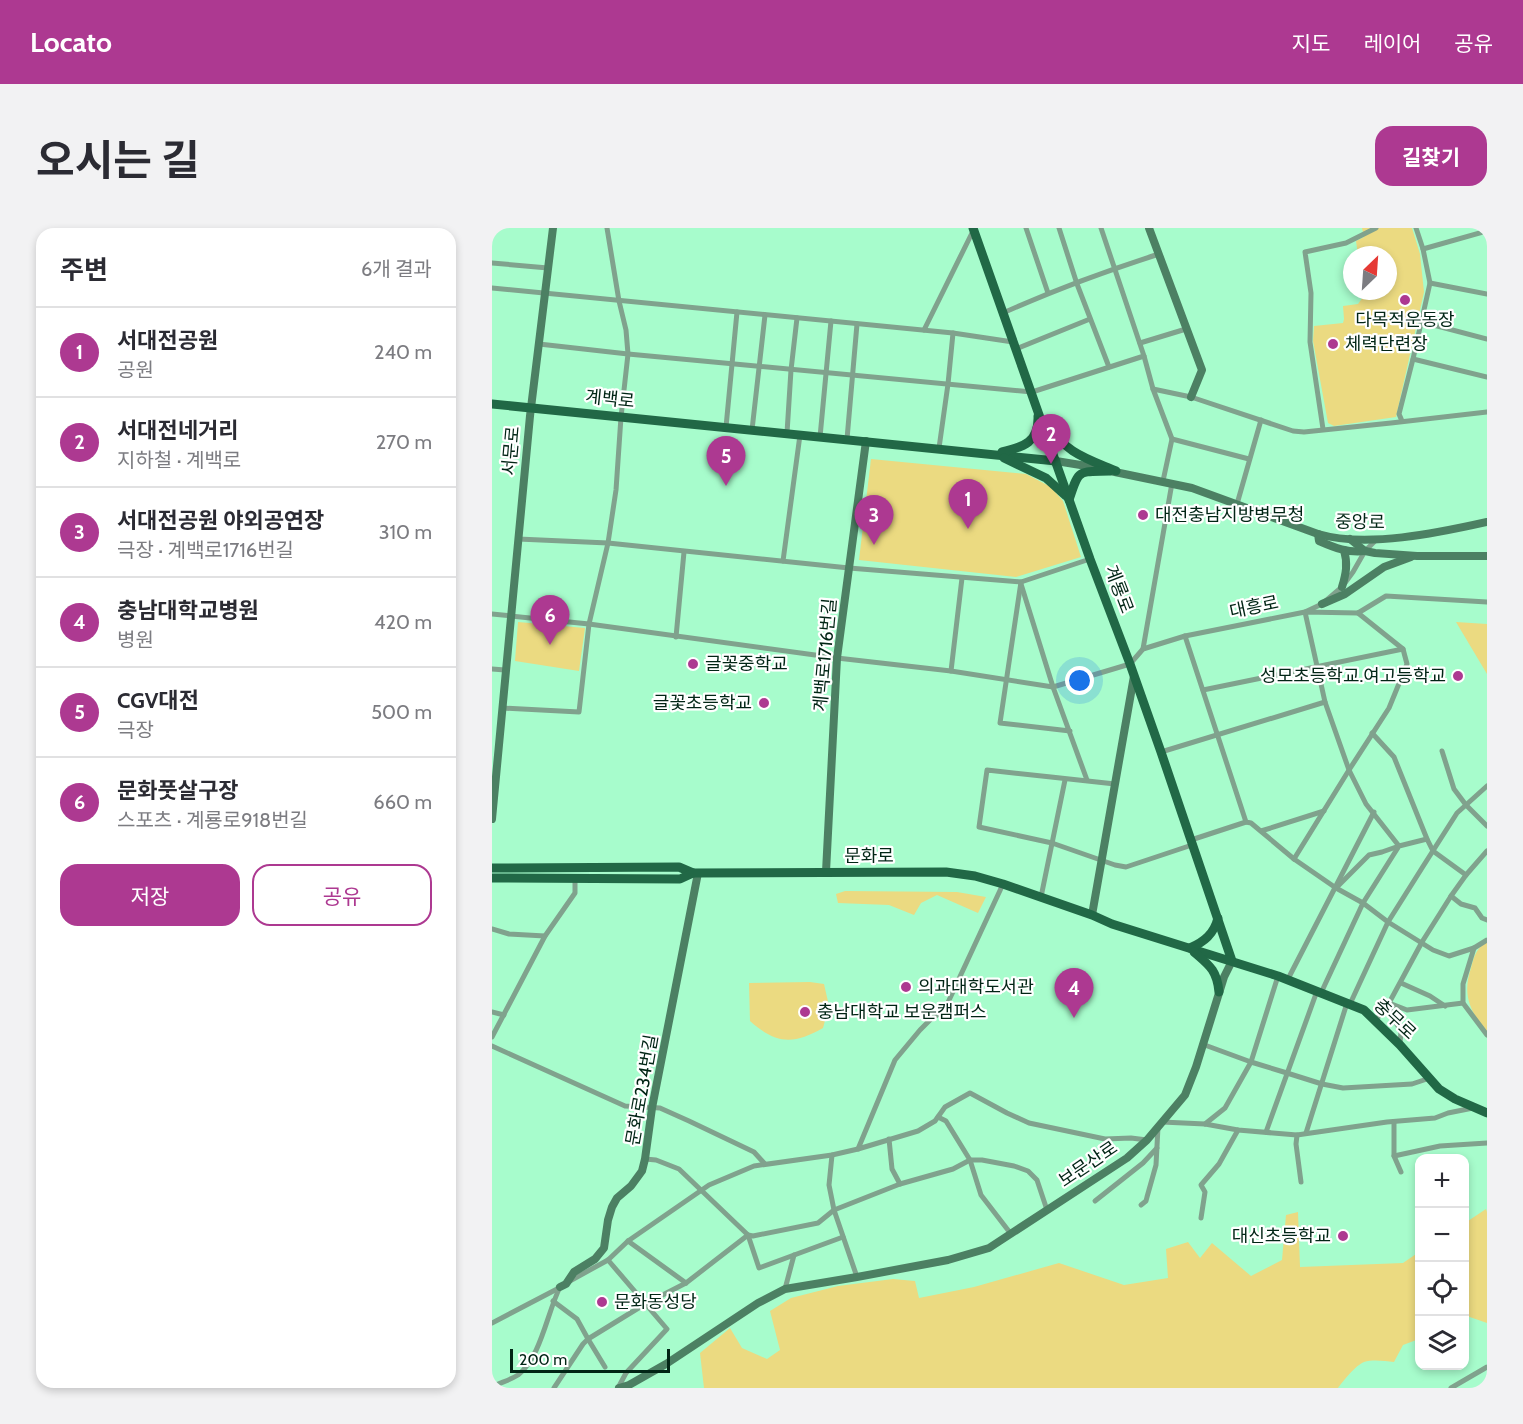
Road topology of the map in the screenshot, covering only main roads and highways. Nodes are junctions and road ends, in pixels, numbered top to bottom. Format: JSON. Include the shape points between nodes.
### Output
{"nodes":[{"id":1,"x":553,"y":228,"type":"edge"},
{"id":2,"x":975,"y":228,"type":"edge"},
{"id":3,"x":1149,"y":228,"type":"edge"},
{"id":4,"x":1189,"y":397,"type":"road end"},
{"id":5,"x":492,"y":404,"type":"edge"},
{"id":6,"x":531,"y":408,"type":"junction"},
{"id":7,"x":1037,"y":408,"type":"junction"},
{"id":8,"x":866,"y":441,"type":"junction"},
{"id":9,"x":994,"y":454,"type":"junction"},
{"id":10,"x":1056,"y":461,"type":"junction"},
{"id":11,"x":1116,"y":471,"type":"junction"},
{"id":12,"x":1069,"y":500,"type":"junction"},
{"id":13,"x":1487,"y":522,"type":"edge"},
{"id":14,"x":1318,"y":534,"type":"junction"},
{"id":15,"x":1350,"y":539,"type":"junction"},
{"id":16,"x":1344,"y":550,"type":"junction"},
{"id":17,"x":1365,"y":551,"type":"junction"},
{"id":18,"x":1417,"y":556,"type":"junction"},
{"id":19,"x":1487,"y":556,"type":"edge"},
{"id":20,"x":1342,"y":587,"type":"road end"},
{"id":21,"x":1322,"y":604,"type":"road end"},
{"id":22,"x":1134,"y":676,"type":"junction"},
{"id":23,"x":492,"y":819,"type":"edge"},
{"id":24,"x":492,"y":868,"type":"edge"},
{"id":25,"x":826,"y":872,"type":"junction"},
{"id":26,"x":696,"y":873,"type":"junction"},
{"id":27,"x":492,"y":878,"type":"edge"},
{"id":28,"x":1092,"y":915,"type":"junction"},
{"id":29,"x":1218,"y":918,"type":"junction"},
{"id":30,"x":1190,"y":948,"type":"junction"},
{"id":31,"x":1232,"y":961,"type":"junction"},
{"id":32,"x":1219,"y":992,"type":"junction"},
{"id":33,"x":1487,"y":1113,"type":"edge"},
{"id":34,"x":563,"y":1285,"type":"road end"},
{"id":35,"x":619,"y":1388,"type":"edge"}],
"edges":[{"from":1,"to":6,"type":"main road","name":"서문로"},
{"from":2,"to":7,"type":"main road","name":"계룡로"},
{"from":3,"to":4,"type":"main road","via":[[1202,370]]},
{"from":5,"to":6,"type":"main road","name":"계백로"},
{"from":6,"to":8,"type":"main road","name":"계백로"},
{"from":6,"to":23,"type":"main road","name":"서문로"},
{"from":7,"to":9,"type":"main road","via":[[1038,426],[1028,443]]},
{"from":7,"to":10,"type":"main road","name":"계룡로"},
{"from":7,"to":11,"type":"main road","via":[[1061,443]]},
{"from":8,"to":9,"type":"main road","name":"계백로"},
{"from":8,"to":25,"type":"main road","name":"계백로1716번길","via":[[837,658]]},
{"from":9,"to":10,"type":"main road","name":"계백로"},
{"from":9,"to":12,"type":"main road","via":[[1046,478]]},
{"from":10,"to":11,"type":"main road","name":"중앙로"},
{"from":10,"to":12,"type":"main road","name":"계룡로"},
{"from":11,"to":12,"type":"main road","via":[[1079,475]]},
{"from":11,"to":14,"type":"main road","name":"중앙로","via":[[1192,488]]},
{"from":12,"to":22,"type":"main road","name":"계룡로"},
{"from":13,"to":15,"type":"main road","name":"중앙로","via":[[1428,534]]},
{"from":14,"to":15,"type":"main road","name":"중앙로"},
{"from":14,"to":16,"type":"main road","via":[[1319,541]]},
{"from":15,"to":17,"type":"main road"},
{"from":16,"to":17,"type":"main road"},
{"from":16,"to":20,"type":"main road","via":[[1347,568]]},
{"from":17,"to":18,"type":"main road"},
{"from":18,"to":19,"type":"main road"},
{"from":18,"to":21,"type":"main road","via":[[1384,567],[1345,594]]},
{"from":22,"to":28,"type":"main road"},
{"from":22,"to":29,"type":"main road","name":"계룡로"},
{"from":24,"to":26,"type":"main road","name":"문화로","via":[[679,867]]},
{"from":25,"to":26,"type":"main road","name":"문화로"},
{"from":25,"to":28,"type":"main road","name":"문화로","via":[[946,872],[975,876]]},
{"from":26,"to":27,"type":"main road","name":"문화로","via":[[680,879]]},
{"from":26,"to":34,"type":"main road","name":"문화로234번길","via":[[642,1171],[612,1207],[604,1248]]},
{"from":28,"to":30,"type":"main road","name":"문화로"},
{"from":29,"to":30,"type":"main road","via":[[1212,932]]},
{"from":29,"to":31,"type":"main road","name":"계룡로"},
{"from":30,"to":31,"type":"main road","name":"문화로"},
{"from":30,"to":32,"type":"main road","via":[[1213,969]]},
{"from":31,"to":32,"type":"main road","name":"보문산로"},
{"from":31,"to":33,"type":"main road","name":"충무로","via":[[1364,1010],[1440,1089]]},
{"from":32,"to":35,"type":"main road","name":"보문산로","via":[[1185,1095],[1160,1125],[1126,1158],[1011,1234],[989,1248],[948,1260],[785,1289],[666,1364]]}]}
